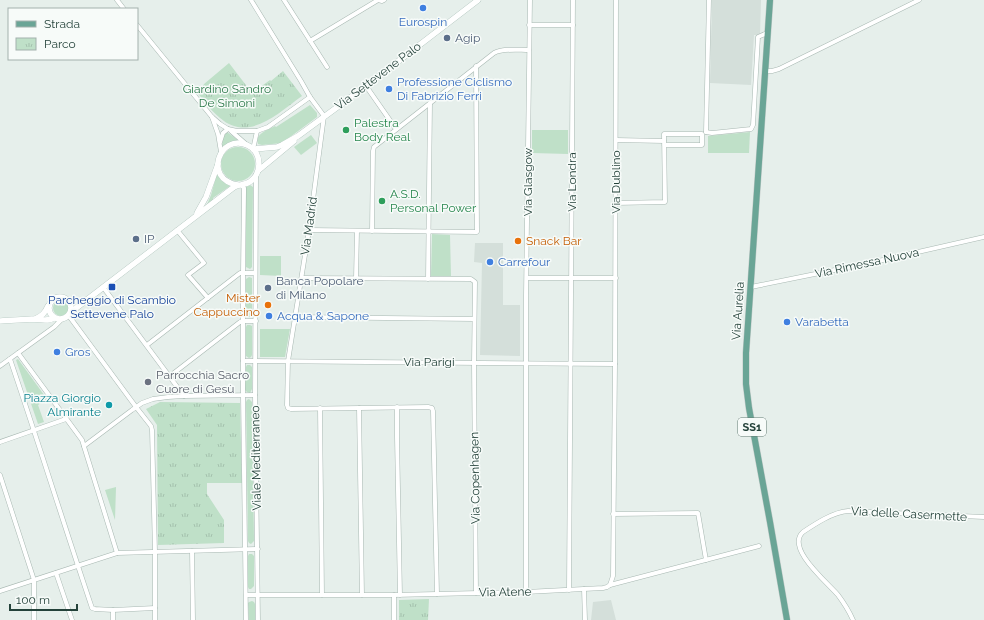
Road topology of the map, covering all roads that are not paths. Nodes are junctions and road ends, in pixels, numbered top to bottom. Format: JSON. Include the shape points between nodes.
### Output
{"nodes":[{"id":1,"x":117,"y":0,"type":"edge"},
{"id":2,"x":251,"y":0,"type":"edge"},
{"id":3,"x":284,"y":0,"type":"edge"},
{"id":4,"x":378,"y":0,"type":"edge"},
{"id":5,"x":384,"y":0,"type":"edge"},
{"id":6,"x":478,"y":0,"type":"edge"},
{"id":7,"x":530,"y":0,"type":"edge"},
{"id":8,"x":573,"y":0,"type":"edge"},
{"id":9,"x":616,"y":0,"type":"edge"},
{"id":10,"x":709,"y":0,"type":"edge"},
{"id":11,"x":770,"y":0,"type":"edge"},
{"id":12,"x":919,"y":0,"type":"edge"},
{"id":13,"x":472,"y":3,"type":"edge"},
{"id":14,"x":123,"y":8,"type":"edge"},
{"id":15,"x":529,"y":25,"type":"junction"},
{"id":16,"x":573,"y":25,"type":"junction"},
{"id":17,"x":138,"y":26,"type":"edge"},
{"id":18,"x":767,"y":33,"type":"junction"},
{"id":19,"x":310,"y":41,"type":"junction"},
{"id":20,"x":529,"y":50,"type":"junction"},
{"id":21,"x":476,"y":66,"type":"junction"},
{"id":22,"x":326,"y":67,"type":"dead end"},
{"id":23,"x":765,"y":71,"type":"junction"},
{"id":24,"x":366,"y":86,"type":"junction"},
{"id":25,"x":310,"y":97,"type":"junction"},
{"id":26,"x":430,"y":103,"type":"junction"},
{"id":27,"x":324,"y":116,"type":"junction"},
{"id":28,"x":212,"y":117,"type":"junction"},
{"id":29,"x":228,"y":129,"type":"junction"},
{"id":30,"x":396,"y":129,"type":"junction"},
{"id":31,"x":257,"y":131,"type":"junction"},
{"id":32,"x":704,"y":133,"type":"junction"},
{"id":33,"x":298,"y":136,"type":"junction"},
{"id":34,"x":616,"y":140,"type":"junction"},
{"id":35,"x":220,"y":143,"type":"junction"},
{"id":36,"x":664,"y":143,"type":"junction"},
{"id":37,"x":251,"y":148,"type":"junction"},
{"id":38,"x":221,"y":152,"type":"junction"},
{"id":39,"x":218,"y":164,"type":"junction"},
{"id":40,"x":257,"y":173,"type":"junction"},
{"id":41,"x":240,"y":185,"type":"junction"},
{"id":42,"x":616,"y":203,"type":"junction"},
{"id":43,"x":194,"y":217,"type":"junction"},
{"id":44,"x":177,"y":230,"type":"junction"},
{"id":45,"x":309,"y":230,"type":"junction"},
{"id":46,"x":357,"y":231,"type":"junction"},
{"id":47,"x":372,"y":231,"type":"junction"},
{"id":48,"x":428,"y":231,"type":"junction"},
{"id":49,"x":984,"y":237,"type":"edge"},
{"id":50,"x":243,"y":273,"type":"junction"},
{"id":51,"x":255,"y":273,"type":"junction"},
{"id":52,"x":302,"y":278,"type":"junction"},
{"id":53,"x":527,"y":278,"type":"junction"},
{"id":54,"x":571,"y":278,"type":"junction"},
{"id":55,"x":616,"y":278,"type":"junction"},
{"id":56,"x":356,"y":279,"type":"junction"},
{"id":57,"x":428,"y":279,"type":"junction"},
{"id":58,"x":103,"y":286,"type":"junction"},
{"id":59,"x":751,"y":288,"type":"junction"},
{"id":60,"x":208,"y":298,"type":"junction"},
{"id":61,"x":68,"y":300,"type":"junction"},
{"id":62,"x":84,"y":302,"type":"junction"},
{"id":63,"x":49,"y":305,"type":"junction"},
{"id":64,"x":70,"y":314,"type":"junction"},
{"id":65,"x":295,"y":317,"type":"junction"},
{"id":66,"x":54,"y":318,"type":"junction"},
{"id":67,"x":474,"y":319,"type":"junction"},
{"id":68,"x":38,"y":320,"type":"junction"},
{"id":69,"x":62,"y":320,"type":"junction"},
{"id":70,"x":256,"y":320,"type":"junction"},
{"id":71,"x":0,"y":321,"type":"edge"},
{"id":72,"x":243,"y":321,"type":"junction"},
{"id":73,"x":47,"y":328,"type":"junction"},
{"id":74,"x":147,"y":345,"type":"junction"},
{"id":75,"x":18,"y":353,"type":"junction"},
{"id":76,"x":10,"y":359,"type":"junction"},
{"id":77,"x":244,"y":361,"type":"junction"},
{"id":78,"x":256,"y":361,"type":"junction"},
{"id":79,"x":288,"y":361,"type":"junction"},
{"id":80,"x":474,"y":363,"type":"junction"},
{"id":81,"x":527,"y":363,"type":"junction"},
{"id":82,"x":570,"y":364,"type":"junction"},
{"id":83,"x":615,"y":364,"type":"junction"},
{"id":84,"x":0,"y":366,"type":"edge"},
{"id":85,"x":170,"y":376,"type":"junction"},
{"id":86,"x":184,"y":396,"type":"junction"},
{"id":87,"x":243,"y":396,"type":"junction"},
{"id":88,"x":255,"y":396,"type":"junction"},
{"id":89,"x":136,"y":407,"type":"junction"},
{"id":90,"x":397,"y":407,"type":"junction"},
{"id":91,"x":320,"y":408,"type":"junction"},
{"id":92,"x":359,"y":408,"type":"junction"},
{"id":93,"x":66,"y":419,"type":"junction"},
{"id":94,"x":34,"y":430,"type":"junction"},
{"id":95,"x":0,"y":442,"type":"edge"},
{"id":96,"x":84,"y":446,"type":"junction"},
{"id":97,"x":0,"y":475,"type":"edge"},
{"id":98,"x":614,"y":514,"type":"junction"},
{"id":99,"x":984,"y":517,"type":"edge"},
{"id":100,"x":759,"y":546,"type":"dead end"},
{"id":101,"x":245,"y":549,"type":"junction"},
{"id":102,"x":258,"y":549,"type":"junction"},
{"id":103,"x":192,"y":551,"type":"junction"},
{"id":104,"x":155,"y":552,"type":"junction"},
{"id":105,"x":118,"y":553,"type":"junction"},
{"id":106,"x":706,"y":560,"type":"junction"},
{"id":107,"x":78,"y":566,"type":"junction"},
{"id":108,"x":56,"y":573,"type":"junction"},
{"id":109,"x":34,"y":580,"type":"junction"},
{"id":110,"x":610,"y":584,"type":"junction"},
{"id":111,"x":584,"y":589,"type":"junction"},
{"id":112,"x":569,"y":590,"type":"junction"},
{"id":113,"x":0,"y":591,"type":"edge"},
{"id":114,"x":526,"y":592,"type":"junction"},
{"id":115,"x":476,"y":593,"type":"junction"},
{"id":116,"x":258,"y":594,"type":"junction"},
{"id":117,"x":437,"y":594,"type":"junction"},
{"id":118,"x":246,"y":595,"type":"junction"},
{"id":119,"x":322,"y":595,"type":"junction"},
{"id":120,"x":362,"y":595,"type":"junction"},
{"id":121,"x":394,"y":595,"type":"junction"},
{"id":122,"x":400,"y":595,"type":"junction"},
{"id":123,"x":155,"y":608,"type":"junction"},
{"id":124,"x":113,"y":610,"type":"junction"},
{"id":125,"x":34,"y":620,"type":"edge"},
{"id":126,"x":72,"y":620,"type":"edge"},
{"id":127,"x":114,"y":620,"type":"edge"},
{"id":128,"x":155,"y":620,"type":"edge"},
{"id":129,"x":193,"y":620,"type":"edge"},
{"id":130,"x":246,"y":620,"type":"edge"},
{"id":131,"x":258,"y":620,"type":"edge"},
{"id":132,"x":394,"y":620,"type":"edge"},
{"id":133,"x":585,"y":620,"type":"edge"},
{"id":134,"x":787,"y":620,"type":"edge"},
{"id":135,"x":853,"y":620,"type":"edge"}],
"edges":[{"from":1,"to":14,"type":"street"},
{"from":2,"to":25,"type":"street"},
{"from":3,"to":19,"type":"street"},
{"from":4,"to":5,"type":"street"},
{"from":4,"to":19,"type":"street"},
{"from":6,"to":13,"type":"street","name":"Via Settevene Palo"},
{"from":7,"to":15,"type":"street","name":"Via Glasgow"},
{"from":8,"to":16,"type":"street","name":"Via Londra"},
{"from":9,"to":34,"type":"street","name":"Via Dublino"},
{"from":10,"to":32,"type":"street"},
{"from":11,"to":18,"type":"main road","name":"Via Aurelia","number":"SS1"},
{"from":12,"to":23,"type":"street","via":[[779,69]]},
{"from":13,"to":24,"type":"street","name":"Via Settevene Palo"},
{"from":15,"to":16,"type":"street"},
{"from":15,"to":20,"type":"street","name":"Via Glasgow"},
{"from":16,"to":54,"type":"street","name":"Via Londra"},
{"from":17,"to":28,"type":"street"},
{"from":18,"to":23,"type":"main road","name":"Via Aurelia","number":"SS1"},
{"from":18,"to":32,"type":"street","via":[[758,37],[751,129]]},
{"from":19,"to":22,"type":"street"},
{"from":20,"to":21,"type":"street","via":[[496,51]]},
{"from":20,"to":53,"type":"street","name":"Via Glasgow"},
{"from":21,"to":26,"type":"street"},
{"from":21,"to":48,"type":"street","via":[[477,232]]},
{"from":23,"to":59,"type":"main road","name":"Via Aurelia","number":"SS1"},
{"from":24,"to":27,"type":"street","name":"Via Settevene Palo"},
{"from":24,"to":30,"type":"street"},
{"from":25,"to":27,"type":"street"},
{"from":25,"to":31,"type":"street","via":[[268,127]]},
{"from":26,"to":30,"type":"street"},
{"from":26,"to":48,"type":"street"},
{"from":27,"to":33,"type":"street","name":"Via Settevene Palo"},
{"from":27,"to":45,"type":"street","name":"Via Madrid"},
{"from":28,"to":29,"type":"street"},
{"from":28,"to":35,"type":"street"},
{"from":29,"to":31,"type":"street"},
{"from":29,"to":35,"type":"street"},
{"from":29,"to":37,"type":"street"},
{"from":30,"to":47,"type":"street","via":[[375,146],[373,151]]},
{"from":31,"to":37,"type":"street"},
{"from":32,"to":36,"type":"street","via":[[664,134]]},
{"from":32,"to":36,"type":"street","via":[[702,146]]},
{"from":33,"to":37,"type":"street","name":"Via Settevene Palo","via":[[277,147]]},
{"from":33,"to":40,"type":"street","name":"Via Settevene Palo"},
{"from":34,"to":36,"type":"street"},
{"from":34,"to":42,"type":"street","name":"Via Dublino"},
{"from":35,"to":38,"type":"street"},
{"from":36,"to":42,"type":"street","via":[[665,202]]},
{"from":37,"to":38,"type":"street","via":[[236,143]]},
{"from":37,"to":40,"type":"street","via":[[259,159]]},
{"from":38,"to":39,"type":"street"},
{"from":39,"to":41,"type":"street","via":[[226,181]]},
{"from":39,"to":43,"type":"street","via":[[204,202]]},
{"from":40,"to":41,"type":"street","via":[[248,182]]},
{"from":40,"to":51,"type":"street","name":"Viale Mediterraneo"},
{"from":41,"to":43,"type":"street"},
{"from":41,"to":50,"type":"street","name":"Viale Mediterraneo","via":[[244,188]]},
{"from":42,"to":55,"type":"street","name":"Via Dublino"},
{"from":43,"to":44,"type":"street"},
{"from":44,"to":58,"type":"street"},
{"from":44,"to":60,"type":"street","via":[[204,263],[188,275]]},
{"from":45,"to":46,"type":"street"},
{"from":45,"to":52,"type":"street","name":"Via Madrid"},
{"from":46,"to":47,"type":"street"},
{"from":46,"to":56,"type":"street"},
{"from":47,"to":48,"type":"street"},
{"from":48,"to":57,"type":"street"},
{"from":49,"to":59,"type":"street","name":"Via Rimessa Nuova"},
{"from":50,"to":51,"type":"street"},
{"from":50,"to":60,"type":"street"},
{"from":50,"to":72,"type":"street","name":"Viale Mediterraneo"},
{"from":51,"to":70,"type":"street","name":"Viale Mediterraneo"},
{"from":52,"to":56,"type":"street"},
{"from":52,"to":65,"type":"street","name":"Via Madrid"},
{"from":53,"to":54,"type":"street"},
{"from":53,"to":81,"type":"street","name":"Via Glasgow"},
{"from":54,"to":55,"type":"street"},
{"from":54,"to":82,"type":"street","name":"Via Londra"},
{"from":55,"to":83,"type":"street","name":"Via Dublino"},
{"from":56,"to":57,"type":"street"},
{"from":57,"to":67,"type":"street","name":"Via Copenhagen","via":[[474,281]]},
{"from":58,"to":62,"type":"street"},
{"from":58,"to":74,"type":"street"},
{"from":59,"to":134,"type":"main road","name":"Via Aurelia","number":"SS1","via":[[746,358],[747,396]]},
{"from":60,"to":74,"type":"street"},
{"from":61,"to":62,"type":"street"},
{"from":61,"to":63,"type":"street","via":[[56,297]]},
{"from":61,"to":64,"type":"street","via":[[71,305]]},
{"from":62,"to":64,"type":"street"},
{"from":63,"to":66,"type":"street","via":[[49,312]]},
{"from":63,"to":68,"type":"street"},
{"from":64,"to":69,"type":"street"},
{"from":64,"to":89,"type":"street"},
{"from":65,"to":67,"type":"street"},
{"from":65,"to":79,"type":"street","name":"Via Madrid"},
{"from":66,"to":68,"type":"street"},
{"from":66,"to":69,"type":"street"},
{"from":66,"to":73,"type":"street"},
{"from":67,"to":80,"type":"street","name":"Via Copenhagen"},
{"from":68,"to":71,"type":"street"},
{"from":68,"to":73,"type":"street"},
{"from":69,"to":73,"type":"street"},
{"from":70,"to":72,"type":"street"},
{"from":70,"to":78,"type":"street","name":"Viale Mediterraneo"},
{"from":72,"to":77,"type":"street","name":"Viale Mediterraneo"},
{"from":72,"to":85,"type":"street"},
{"from":73,"to":75,"type":"street"},
{"from":74,"to":85,"type":"street"},
{"from":75,"to":76,"type":"street"},
{"from":75,"to":93,"type":"street"},
{"from":76,"to":84,"type":"street"},
{"from":76,"to":94,"type":"street"},
{"from":77,"to":78,"type":"street","name":"Via Parigi"},
{"from":77,"to":87,"type":"street","name":"Viale Mediterraneo"},
{"from":78,"to":79,"type":"street","name":"Via Parigi"},
{"from":78,"to":88,"type":"street","name":"Viale Mediterraneo"},
{"from":79,"to":80,"type":"street","name":"Via Parigi"},
{"from":79,"to":91,"type":"street","name":"Via Madrid","via":[[288,407]]},
{"from":80,"to":81,"type":"street","name":"Via Parigi"},
{"from":80,"to":115,"type":"street","name":"Via Copenhagen"},
{"from":81,"to":82,"type":"street","name":"Via Parigi"},
{"from":81,"to":114,"type":"street","name":"Via Glasgow"},
{"from":82,"to":83,"type":"street","name":"Via Parigi"},
{"from":82,"to":112,"type":"street","name":"Via Londra"},
{"from":83,"to":98,"type":"street","name":"Via Dublino"},
{"from":85,"to":86,"type":"street"},
{"from":86,"to":87,"type":"street"},
{"from":86,"to":89,"type":"street","via":[[153,399]]},
{"from":87,"to":88,"type":"street"},
{"from":87,"to":101,"type":"street","name":"Viale Mediterraneo"},
{"from":88,"to":102,"type":"street","name":"Viale Mediterraneo"},
{"from":89,"to":96,"type":"street"},
{"from":89,"to":104,"type":"street","via":[[153,432]]},
{"from":90,"to":92,"type":"street"},
{"from":90,"to":117,"type":"street","via":[[428,406],[433,411]]},
{"from":90,"to":122,"type":"street"},
{"from":91,"to":92,"type":"street"},
{"from":91,"to":119,"type":"street"},
{"from":92,"to":120,"type":"street"},
{"from":93,"to":94,"type":"street"},
{"from":93,"to":96,"type":"street"},
{"from":94,"to":95,"type":"street"},
{"from":94,"to":107,"type":"street"},
{"from":96,"to":105,"type":"street"},
{"from":97,"to":109,"type":"street"},
{"from":98,"to":106,"type":"street","via":[[698,513]]},
{"from":98,"to":110,"type":"street","name":"Via Dublino","via":[[613,576]]},
{"from":99,"to":135,"type":"street","name":"Via delle Casermette","via":[[848,511],[831,516],[803,532],[798,542],[803,554],[842,600]]},
{"from":100,"to":106,"type":"street","name":"Via Atene"},
{"from":101,"to":102,"type":"street"},
{"from":101,"to":103,"type":"street"},
{"from":101,"to":118,"type":"street","name":"Viale Mediterraneo"},
{"from":102,"to":116,"type":"street","name":"Viale Mediterraneo"},
{"from":103,"to":104,"type":"street"},
{"from":103,"to":129,"type":"street"},
{"from":104,"to":105,"type":"street"},
{"from":104,"to":123,"type":"street"},
{"from":105,"to":107,"type":"street"},
{"from":106,"to":110,"type":"street","name":"Via Atene"},
{"from":107,"to":108,"type":"street"},
{"from":107,"to":124,"type":"street","via":[[92,608]]},
{"from":108,"to":109,"type":"street"},
{"from":108,"to":126,"type":"street"},
{"from":109,"to":113,"type":"street"},
{"from":109,"to":125,"type":"street"},
{"from":110,"to":111,"type":"street","name":"Via Atene","via":[[603,588]]},
{"from":111,"to":112,"type":"street","name":"Via Atene"},
{"from":111,"to":133,"type":"street"},
{"from":112,"to":114,"type":"street","name":"Via Atene"},
{"from":114,"to":115,"type":"street","name":"Via Atene"},
{"from":115,"to":117,"type":"street","name":"Via Atene"},
{"from":116,"to":118,"type":"street","name":"Via Atene"},
{"from":116,"to":119,"type":"street","name":"Via Atene"},
{"from":116,"to":131,"type":"street","name":"Viale Mediterraneo"},
{"from":117,"to":122,"type":"street","name":"Via Atene"},
{"from":118,"to":130,"type":"street","name":"Viale Mediterraneo"},
{"from":119,"to":120,"type":"street","name":"Via Atene"},
{"from":120,"to":121,"type":"street","name":"Via Atene"},
{"from":121,"to":122,"type":"street","name":"Via Atene"},
{"from":121,"to":132,"type":"street"},
{"from":123,"to":124,"type":"street"},
{"from":123,"to":128,"type":"street"},
{"from":124,"to":127,"type":"street"}]}
